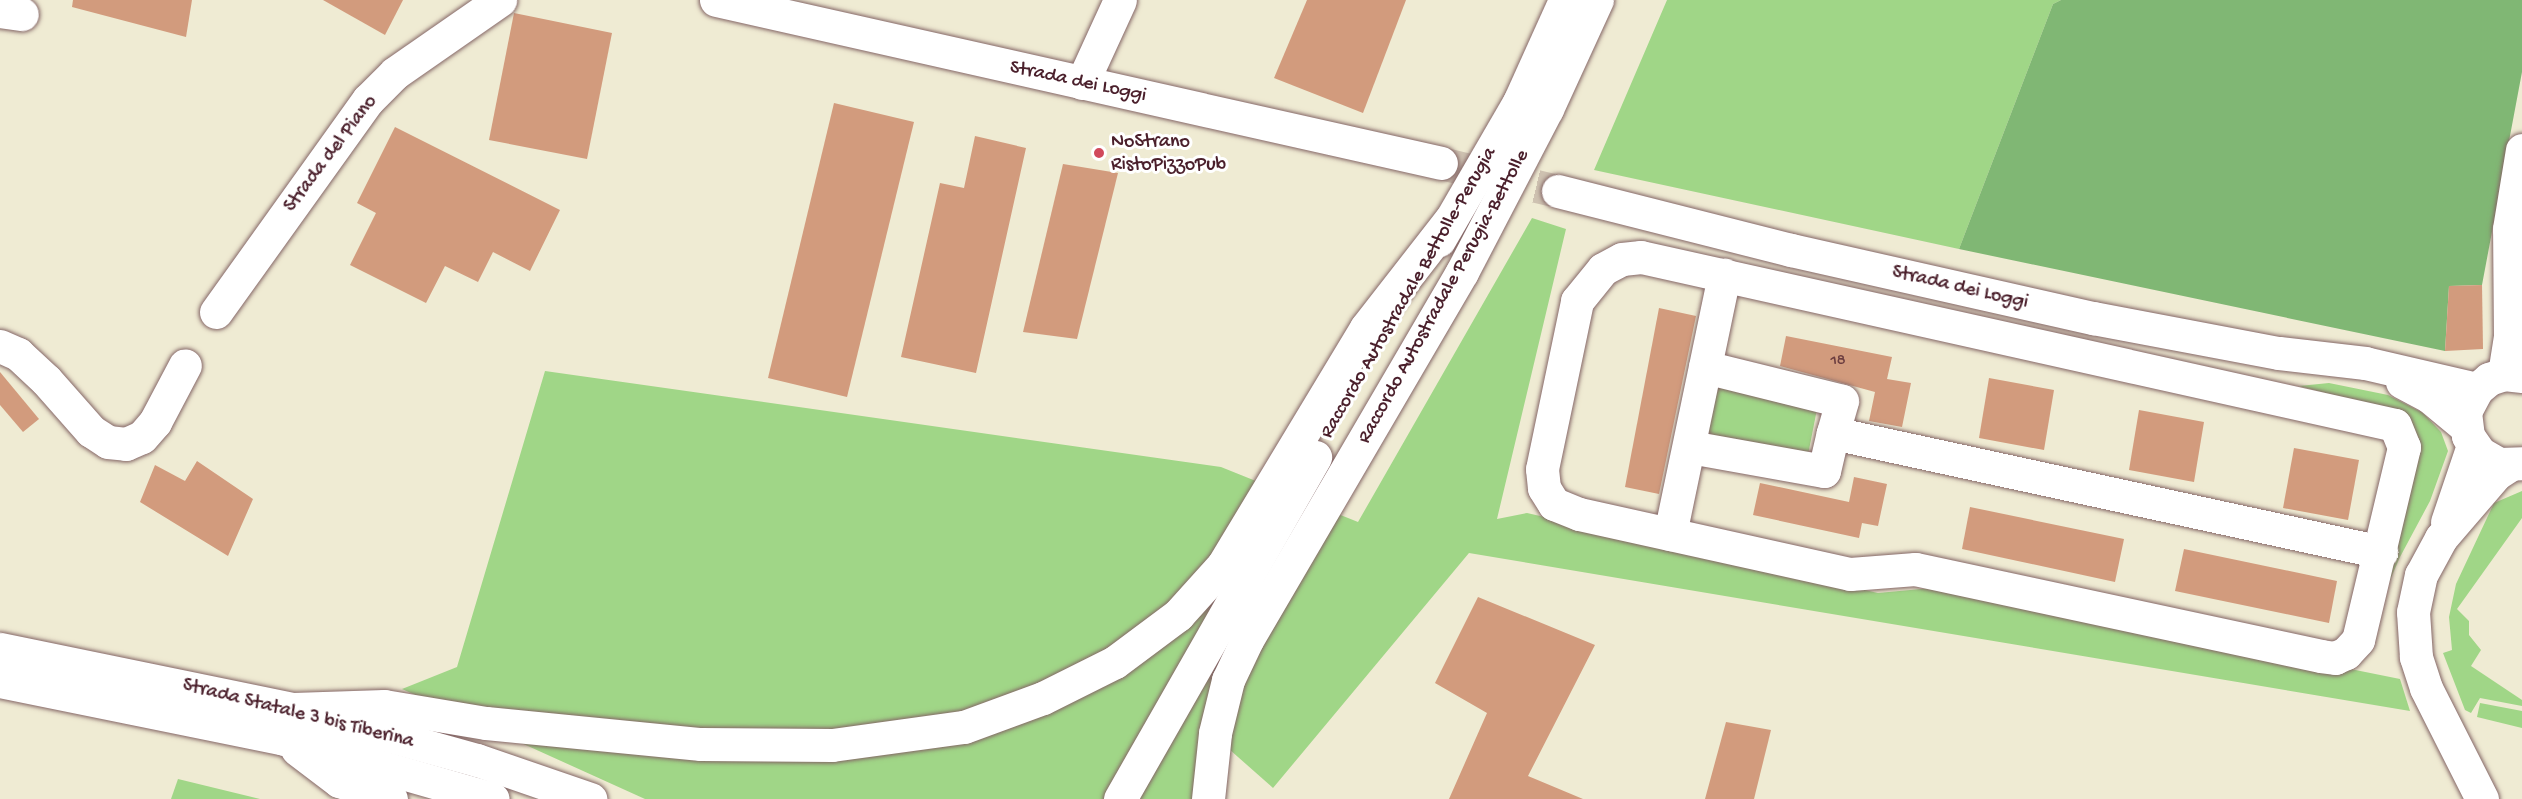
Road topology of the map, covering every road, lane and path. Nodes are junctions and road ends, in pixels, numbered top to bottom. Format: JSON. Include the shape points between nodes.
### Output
{"nodes":[{"id":1,"x":500,"y":0,"type":"edge"},
{"id":2,"x":716,"y":0,"type":"edge"},
{"id":3,"x":1120,"y":0,"type":"edge"},
{"id":4,"x":1564,"y":0,"type":"edge"},
{"id":5,"x":1597,"y":0,"type":"edge"},
{"id":6,"x":1082,"y":83,"type":"junction"},
{"id":7,"x":2522,"y":150,"type":"edge"},
{"id":8,"x":1441,"y":163,"type":"tunnel mouth"},
{"id":9,"x":1558,"y":191,"type":"tunnel mouth"},
{"id":10,"x":1791,"y":250,"type":"junction"},
{"id":11,"x":2508,"y":268,"type":"junction"},
{"id":12,"x":1724,"y":275,"type":"junction"},
{"id":13,"x":1781,"y":288,"type":"junction"},
{"id":14,"x":216,"y":312,"type":"dead end"},
{"id":15,"x":2522,"y":321,"type":"edge"},
{"id":16,"x":0,"y":346,"type":"edge"},
{"id":17,"x":2279,"y":353,"type":"junction"},
{"id":18,"x":2366,"y":363,"type":"junction"},
{"id":19,"x":185,"y":365,"type":"dead end"},
{"id":20,"x":1706,"y":367,"type":"junction"},
{"id":21,"x":2501,"y":380,"type":"edge"},
{"id":22,"x":2268,"y":394,"type":"junction"},
{"id":23,"x":1833,"y":433,"type":"junction"},
{"id":24,"x":2469,"y":435,"type":"junction"},
{"id":25,"x":1690,"y":447,"type":"junction"},
{"id":26,"x":2516,"y":464,"type":"edge"},
{"id":27,"x":1670,"y":534,"type":"junction"},
{"id":28,"x":2441,"y":538,"type":"junction"},
{"id":29,"x":2381,"y":552,"type":"junction"},
{"id":30,"x":1234,"y":573,"type":"junction"},
{"id":31,"x":1279,"y":588,"type":"junction"},
{"id":32,"x":0,"y":649,"type":"edge"},
{"id":33,"x":0,"y":681,"type":"edge"},
{"id":34,"x":288,"y":724,"type":"junction"},
{"id":35,"x":391,"y":799,"type":"edge"},
{"id":36,"x":493,"y":799,"type":"edge"},
{"id":37,"x":590,"y":799,"type":"edge"},
{"id":38,"x":1120,"y":799,"type":"edge"},
{"id":39,"x":1208,"y":799,"type":"edge"},
{"id":40,"x":1229,"y":799,"type":"edge"},
{"id":41,"x":2482,"y":799,"type":"edge"}],
"edges":[{"from":1,"to":14,"type":"main road","name":"Strada del Piano","via":[[395,73],[368,100]]},
{"from":2,"to":6,"type":"main road","name":"Strada dei Loggi"},
{"from":3,"to":6,"type":"main road"},
{"from":4,"to":30,"type":"main road","name":"Raccordo Autostradale Bettolle-Perugia","via":[[1519,102]]},
{"from":5,"to":31,"type":"main road","name":"Raccordo Autostradale Perugia-Bettolle","via":[[1547,109],[1461,272]]},
{"from":6,"to":8,"type":"main road","name":"Strada dei Loggi"},
{"from":7,"to":11,"type":"main road","via":[[2509,229]]},
{"from":9,"to":10,"type":"main road","name":"Strada dei Loggi"},
{"from":10,"to":13,"type":"main road"},
{"from":10,"to":17,"type":"main road","name":"Strada dei Loggi","via":[[2093,318]]},
{"from":11,"to":15,"type":"main road"},
{"from":11,"to":21,"type":"main road","via":[[2510,336]]},
{"from":12,"to":13,"type":"main road"},
{"from":12,"to":20,"type":"main road"},
{"from":12,"to":27,"type":"main road","via":[[1641,257],[1622,259],[1603,269],[1577,302],[1553,413],[1542,469],[1544,488],[1554,504],[1579,514]]},
{"from":13,"to":22,"type":"main road"},
{"from":16,"to":19,"type":"main road","via":[[18,354],[91,431],[108,442],[126,444],[142,437],[155,422]]},
{"from":17,"to":18,"type":"main road","name":"Strada dei Loggi"},
{"from":17,"to":22,"type":"main road"},
{"from":18,"to":21,"type":"main road","name":"Strada dei Loggi"},
{"from":18,"to":24,"type":"main road","name":"Strada dei Loggi","via":[[2430,397]]},
{"from":20,"to":23,"type":"main road","via":[[1842,401]]},
{"from":20,"to":25,"type":"main road"},
{"from":21,"to":24,"type":"main road","via":[[2465,412]]},
{"from":22,"to":29,"type":"main road","via":[[2395,425],[2404,447]]},
{"from":23,"to":25,"type":"main road","via":[[1824,471]]},
{"from":23,"to":29,"type":"main road"},
{"from":24,"to":26,"type":"main road","name":"Strada dei Loggi","via":[[2489,460]]},
{"from":24,"to":28,"type":"main road"},
{"from":25,"to":27,"type":"main road"},
{"from":26,"to":28,"type":"main road","via":[[2496,474]]},
{"from":27,"to":29,"type":"main road","via":[[1850,574],[1915,569],[2335,658],[2358,640]]},
{"from":28,"to":41,"type":"main road","via":[[2421,575],[2413,612],[2416,657],[2438,718]]},
{"from":30,"to":34,"type":"main road","via":[[1115,662],[1043,698],[964,727],[832,746],[701,744],[486,723],[384,706]]},
{"from":30,"to":38,"type":"main road"},
{"from":31,"to":39,"type":"main road","via":[[1228,680],[1215,733]]},
{"from":31,"to":40,"type":"main road","via":[[1236,735]]},
{"from":32,"to":34,"type":"main road","name":"Strada Statale 3 bis Tiberina"},
{"from":33,"to":34,"type":"main road","name":"Strada Statale 3 bis Tiberina"},
{"from":34,"to":35,"type":"main road","via":[[339,781]]},
{"from":34,"to":36,"type":"main road","name":"Strada Statale 3 bis Tiberina"},
{"from":34,"to":37,"type":"main road","name":"Strada Statale 3 bis Tiberina","via":[[477,760]]}]}
